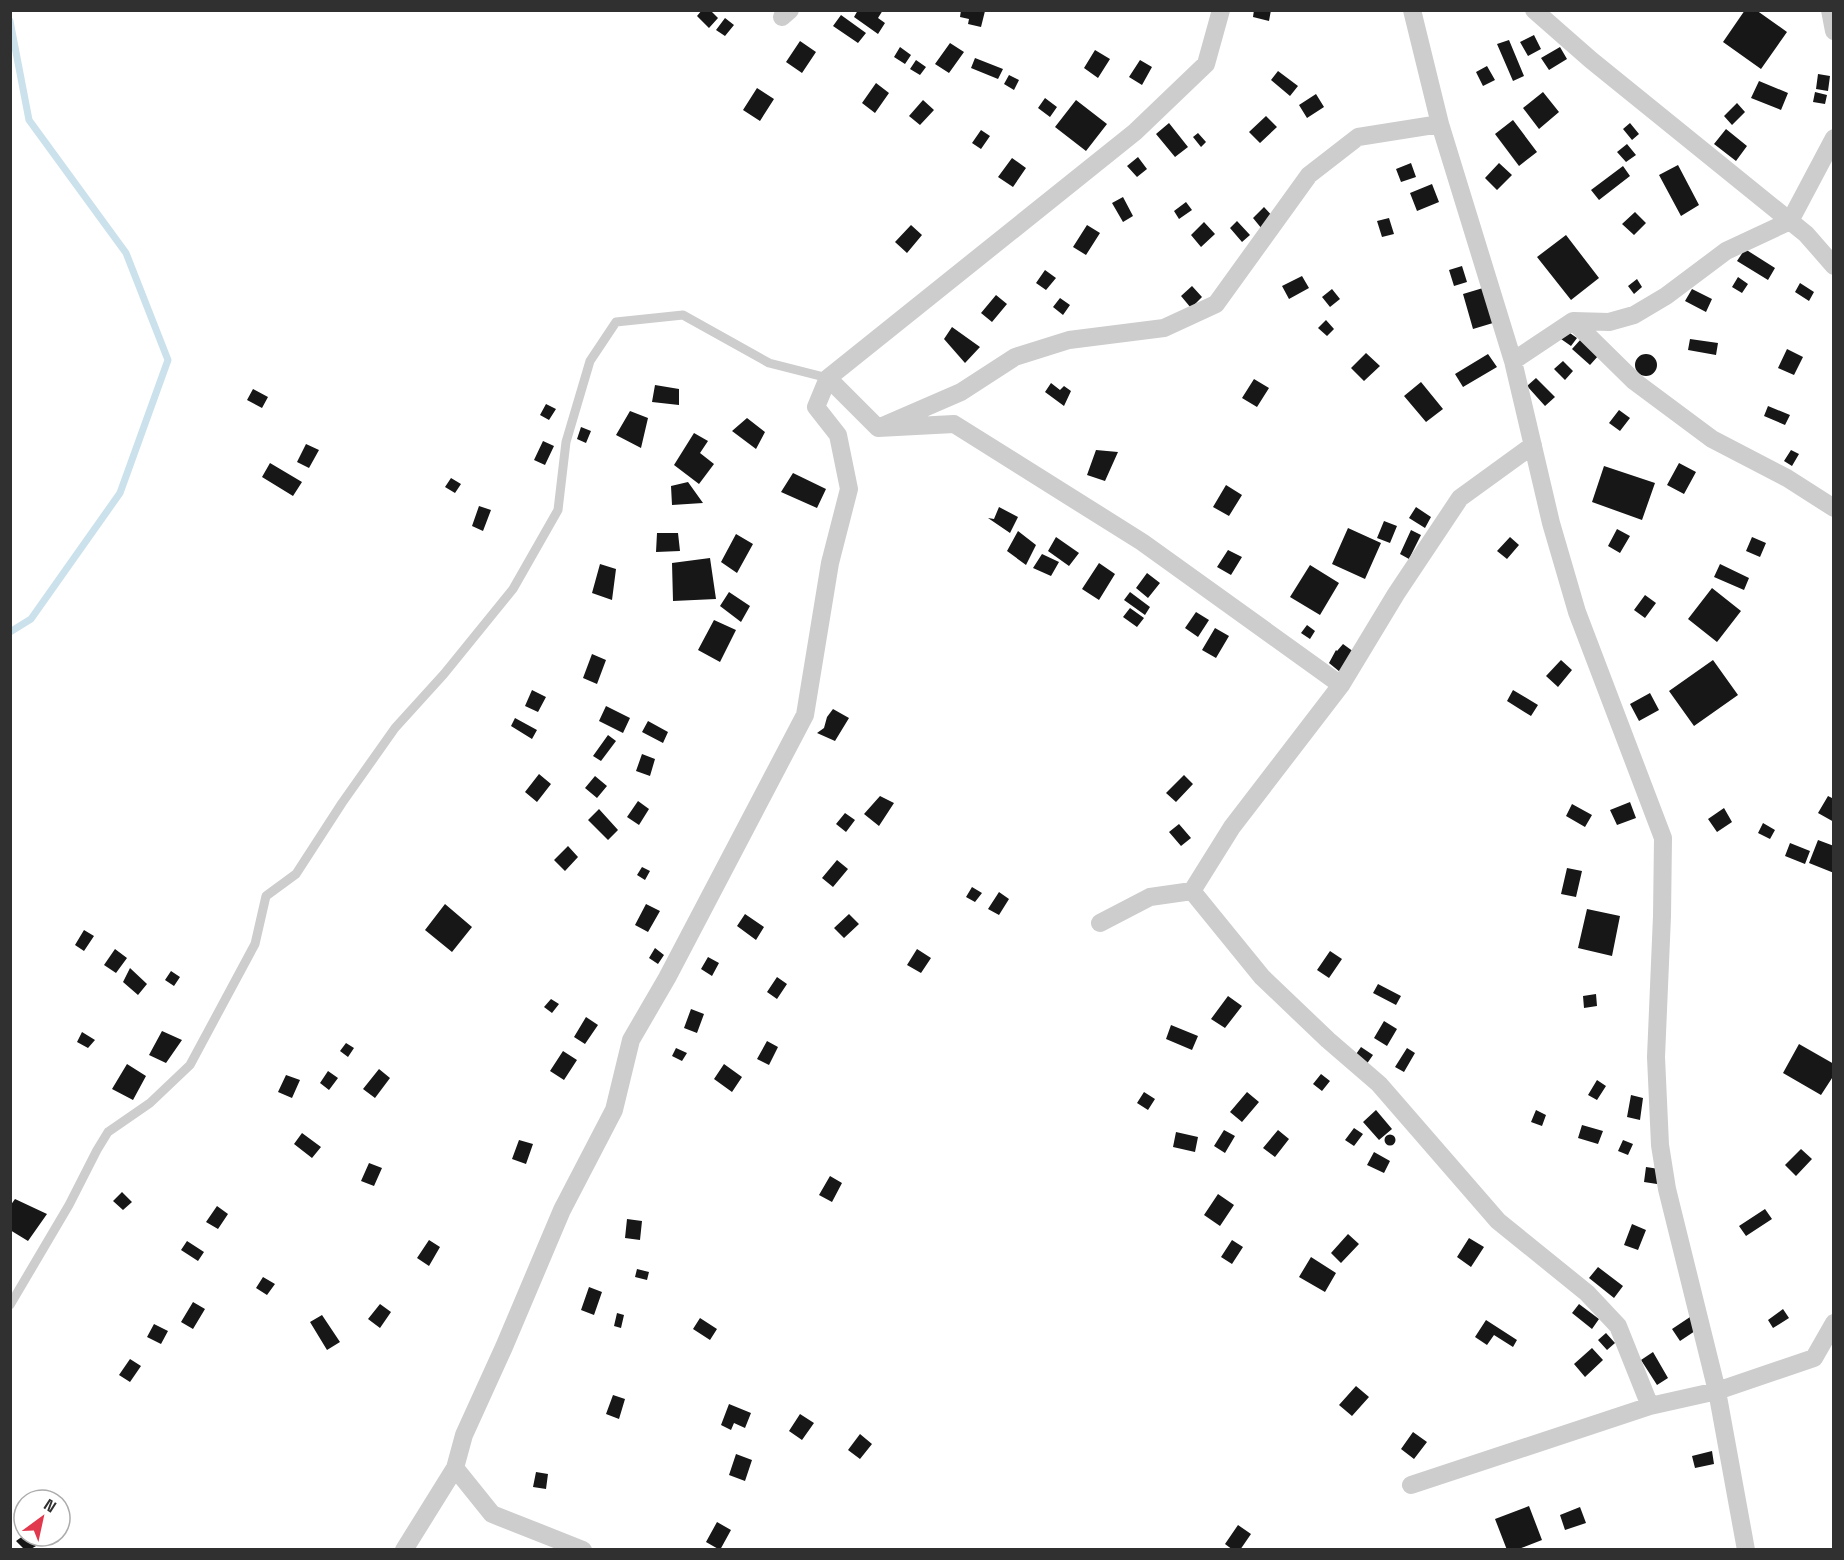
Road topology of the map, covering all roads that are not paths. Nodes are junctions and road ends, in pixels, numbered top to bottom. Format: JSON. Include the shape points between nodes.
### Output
{"nodes":[{"id":1,"x":1221,"y":10,"type":"edge"},
{"id":2,"x":1412,"y":10,"type":"edge"},
{"id":3,"x":1533,"y":10,"type":"edge"},
{"id":4,"x":1830,"y":10,"type":"edge"},
{"id":5,"x":1833,"y":31,"type":"edge"},
{"id":6,"x":1440,"y":124,"type":"junction"},
{"id":7,"x":1833,"y":138,"type":"edge"},
{"id":8,"x":1790,"y":221,"type":"junction"},
{"id":9,"x":1833,"y":266,"type":"edge"},
{"id":10,"x":1573,"y":321,"type":"junction"},
{"id":11,"x":1513,"y":361,"type":"junction"},
{"id":12,"x":828,"y":378,"type":"junction"},
{"id":13,"x":878,"y":428,"type":"junction"},
{"id":14,"x":1533,"y":445,"type":"junction"},
{"id":15,"x":1833,"y":508,"type":"edge"},
{"id":16,"x":1341,"y":686,"type":"junction"},
{"id":17,"x":1192,"y":891,"type":"junction"},
{"id":18,"x":1100,"y":923,"type":"dead end"},
{"id":19,"x":10,"y":1305,"type":"edge"},
{"id":20,"x":1833,"y":1323,"type":"edge"},
{"id":21,"x":1717,"y":1391,"type":"junction"},
{"id":22,"x":1650,"y":1406,"type":"junction"},
{"id":23,"x":455,"y":1468,"type":"junction"},
{"id":24,"x":1412,"y":1485,"type":"dead end"},
{"id":25,"x":404,"y":1550,"type":"edge"},
{"id":26,"x":583,"y":1550,"type":"edge"},
{"id":27,"x":1746,"y":1550,"type":"edge"}],
"edges":[{"from":1,"to":12,"type":"street","via":[[1206,64],[1135,132]]},
{"from":2,"to":6,"type":"street"},
{"from":3,"to":8,"type":"street"},
{"from":4,"to":5,"type":"street"},
{"from":6,"to":11,"type":"street"},
{"from":6,"to":13,"type":"street","via":[[1358,137],[1309,174],[1216,304],[1164,328],[1068,340],[1015,357],[961,392]]},
{"from":7,"to":8,"type":"street"},
{"from":8,"to":9,"type":"street"},
{"from":8,"to":10,"type":"street","via":[[1726,250],[1634,315],[1609,322]]},
{"from":10,"to":11,"type":"street"},
{"from":10,"to":15,"type":"street","via":[[1634,381],[1712,439],[1787,478]]},
{"from":11,"to":14,"type":"street"},
{"from":12,"to":13,"type":"street"},
{"from":12,"to":19,"type":"lane","via":[[770,363],[682,315],[616,322],[590,361],[566,442],[558,510],[513,589],[395,728],[296,874],[266,896],[255,945],[190,1065],[150,1103],[108,1132]]},
{"from":12,"to":23,"type":"street","via":[[816,407],[838,435],[849,489],[830,563],[805,715],[631,1040],[614,1110],[558,1220],[464,1436]]},
{"from":13,"to":16,"type":"street","via":[[954,424],[1142,542]]},
{"from":14,"to":16,"type":"street","via":[[1460,498]]},
{"from":14,"to":21,"type":"street","via":[[1577,612],[1663,837],[1656,1057],[1660,1146]]},
{"from":16,"to":17,"type":"street","via":[[1232,827]]},
{"from":17,"to":18,"type":"street","via":[[1150,897]]},
{"from":17,"to":22,"type":"street","via":[[1262,977],[1379,1084],[1498,1221],[1587,1293],[1618,1326]]},
{"from":20,"to":21,"type":"street","via":[[1814,1358]]},
{"from":21,"to":22,"type":"street"},
{"from":21,"to":27,"type":"street"},
{"from":22,"to":24,"type":"street"},
{"from":23,"to":25,"type":"street"},
{"from":23,"to":26,"type":"street","via":[[492,1514]]}]}
